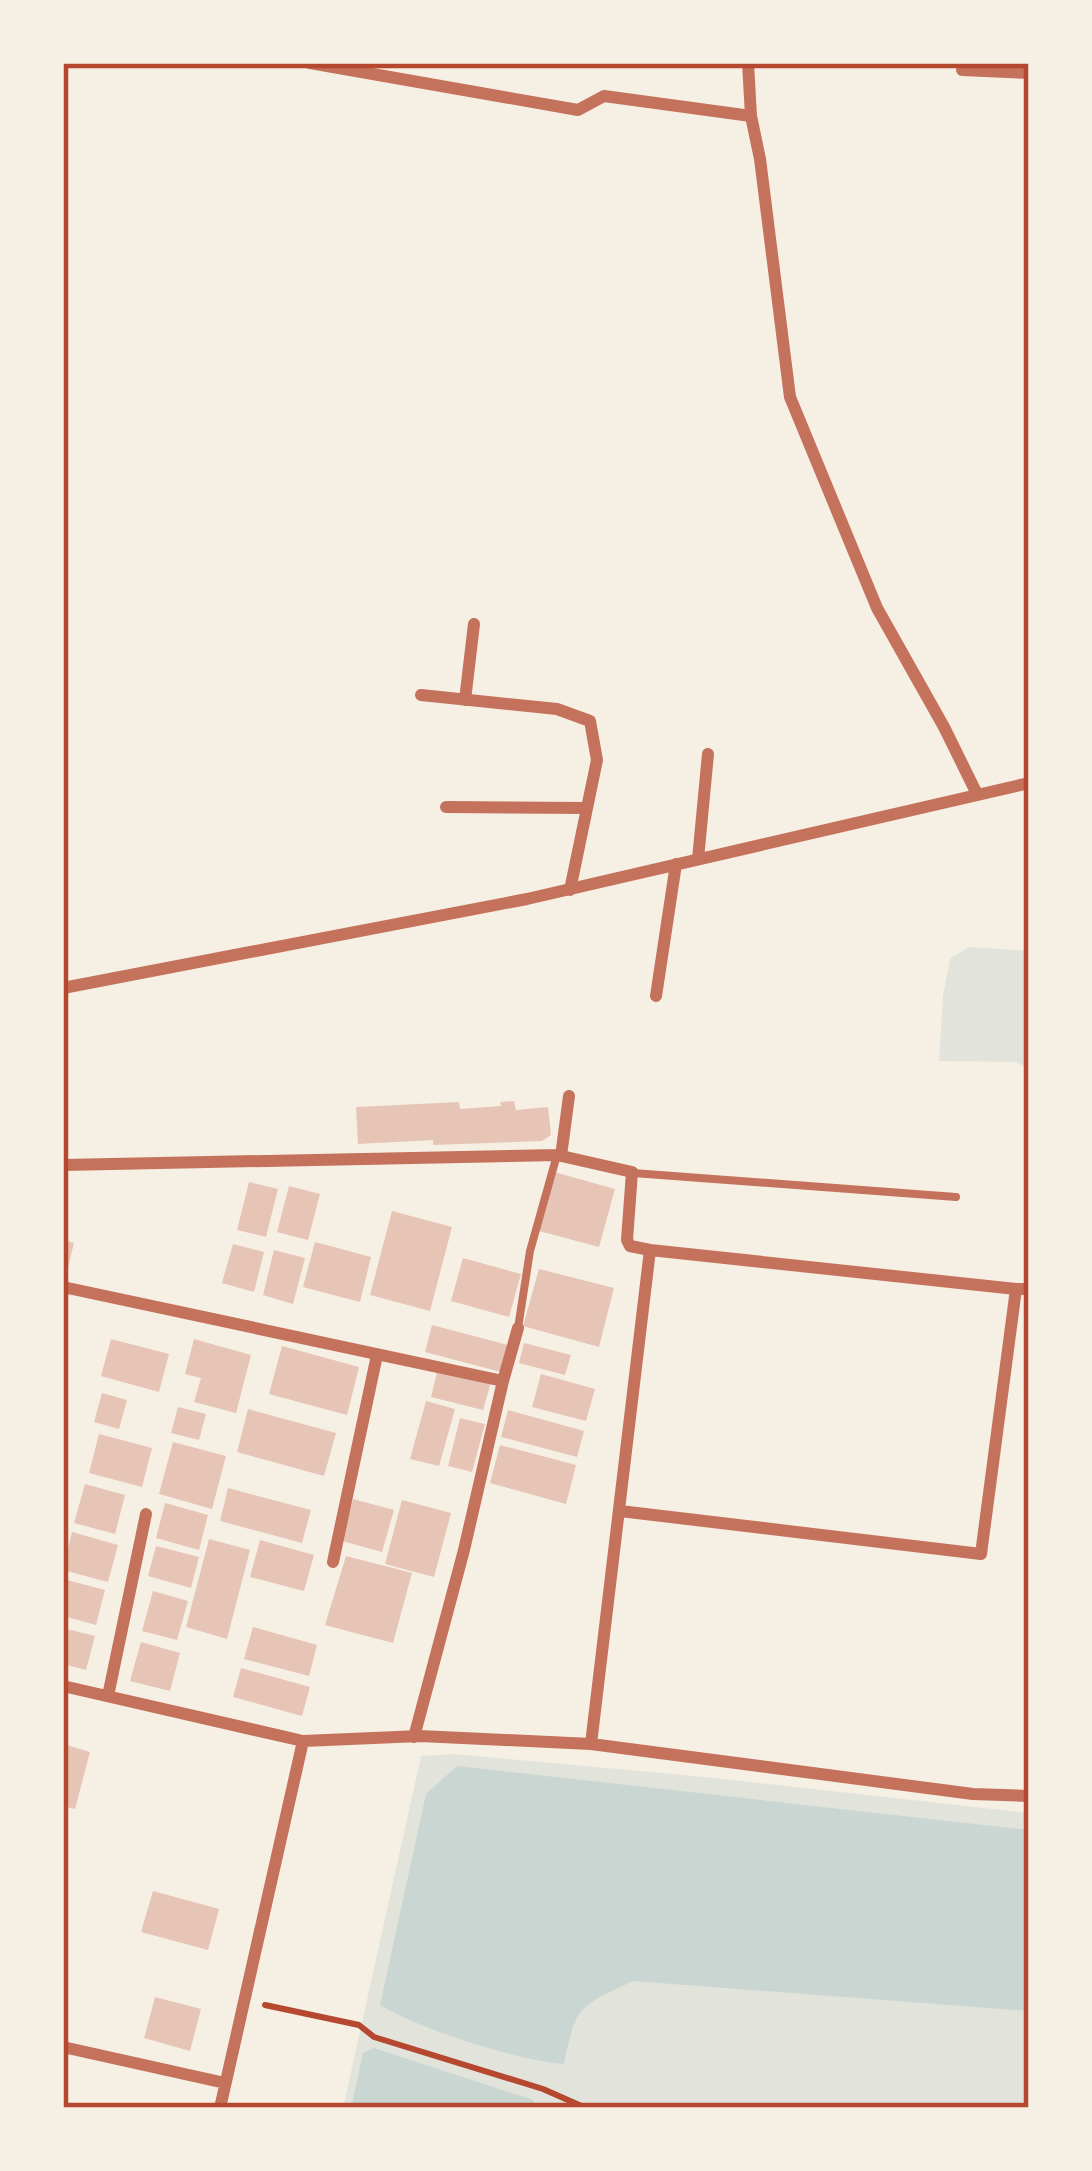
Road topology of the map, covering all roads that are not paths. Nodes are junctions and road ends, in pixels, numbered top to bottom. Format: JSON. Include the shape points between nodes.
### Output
{"nodes":[{"id":1,"x":310,"y":63,"type":"edge"},
{"id":2,"x":748,"y":63,"type":"edge"},
{"id":3,"x":990,"y":67,"type":"edge"},
{"id":4,"x":962,"y":70,"type":"dead end"},
{"id":5,"x":1029,"y":73,"type":"edge"},
{"id":6,"x":751,"y":116,"type":"junction"},
{"id":7,"x":475,"y":624,"type":"dead end"},
{"id":8,"x":422,"y":695,"type":"dead end"},
{"id":9,"x":465,"y":700,"type":"junction"},
{"id":10,"x":708,"y":754,"type":"dead end"},
{"id":11,"x":1029,"y":783,"type":"edge"},
{"id":12,"x":976,"y":794,"type":"junction"},
{"id":13,"x":446,"y":807,"type":"dead end"},
{"id":14,"x":587,"y":808,"type":"junction"},
{"id":15,"x":698,"y":859,"type":"junction"},
{"id":16,"x":676,"y":864,"type":"junction"},
{"id":17,"x":569,"y":890,"type":"junction"},
{"id":18,"x":63,"y":988,"type":"edge"},
{"id":19,"x":656,"y":996,"type":"dead end"},
{"id":20,"x":569,"y":1096,"type":"dead end"},
{"id":21,"x":559,"y":1155,"type":"junction"},
{"id":22,"x":63,"y":1165,"type":"edge"},
{"id":23,"x":632,"y":1172,"type":"junction"},
{"id":24,"x":956,"y":1198,"type":"dead end"},
{"id":25,"x":650,"y":1250,"type":"junction"},
{"id":26,"x":63,"y":1286,"type":"edge"},
{"id":27,"x":1023,"y":1289,"type":"edge"},
{"id":28,"x":518,"y":1328,"type":"joint"},
{"id":29,"x":377,"y":1354,"type":"junction"},
{"id":30,"x":503,"y":1381,"type":"junction"},
{"id":31,"x":620,"y":1511,"type":"junction"},
{"id":32,"x":146,"y":1514,"type":"dead end"},
{"id":33,"x":333,"y":1562,"type":"dead end"},
{"id":34,"x":63,"y":1686,"type":"edge"},
{"id":35,"x":108,"y":1696,"type":"junction"},
{"id":36,"x":414,"y":1736,"type":"junction"},
{"id":37,"x":303,"y":1741,"type":"junction"},
{"id":38,"x":592,"y":1744,"type":"junction"},
{"id":39,"x":1029,"y":1796,"type":"edge"},
{"id":40,"x":63,"y":2047,"type":"edge"},
{"id":41,"x":225,"y":2083,"type":"junction"},
{"id":42,"x":220,"y":2108,"type":"edge"}],
"edges":[{"from":1,"to":6,"type":"street","via":[[578,110],[604,96]]},
{"from":2,"to":6,"type":"street"},
{"from":3,"to":4,"type":"street"},
{"from":3,"to":5,"type":"street"},
{"from":6,"to":12,"type":"street","via":[[790,397],[877,608]]},
{"from":7,"to":9,"type":"street"},
{"from":8,"to":9,"type":"street"},
{"from":9,"to":14,"type":"street","via":[[557,709],[590,721],[597,760]]},
{"from":10,"to":15,"type":"street"},
{"from":11,"to":12,"type":"street"},
{"from":12,"to":15,"type":"street"},
{"from":13,"to":14,"type":"street"},
{"from":14,"to":17,"type":"street"},
{"from":15,"to":16,"type":"street"},
{"from":16,"to":17,"type":"street"},
{"from":16,"to":19,"type":"street"},
{"from":17,"to":18,"type":"street"},
{"from":20,"to":21,"type":"street"},
{"from":21,"to":22,"type":"street"},
{"from":21,"to":23,"type":"street"},
{"from":21,"to":28,"type":"lane","via":[[530,1251]]},
{"from":23,"to":24,"type":"lane"},
{"from":23,"to":25,"type":"street","via":[[628,1240]]},
{"from":25,"to":27,"type":"street"},
{"from":25,"to":31,"type":"street"},
{"from":26,"to":29,"type":"street"},
{"from":27,"to":31,"type":"street","via":[[981,1554]]},
{"from":28,"to":30,"type":"street"},
{"from":29,"to":30,"type":"street"},
{"from":29,"to":33,"type":"street"},
{"from":30,"to":36,"type":"street"},
{"from":31,"to":38,"type":"street"},
{"from":32,"to":35,"type":"street"},
{"from":34,"to":35,"type":"street"},
{"from":35,"to":37,"type":"street"},
{"from":36,"to":37,"type":"street"},
{"from":36,"to":38,"type":"street"},
{"from":37,"to":41,"type":"street"},
{"from":38,"to":39,"type":"street"},
{"from":40,"to":41,"type":"street"},
{"from":41,"to":42,"type":"street"}]}
